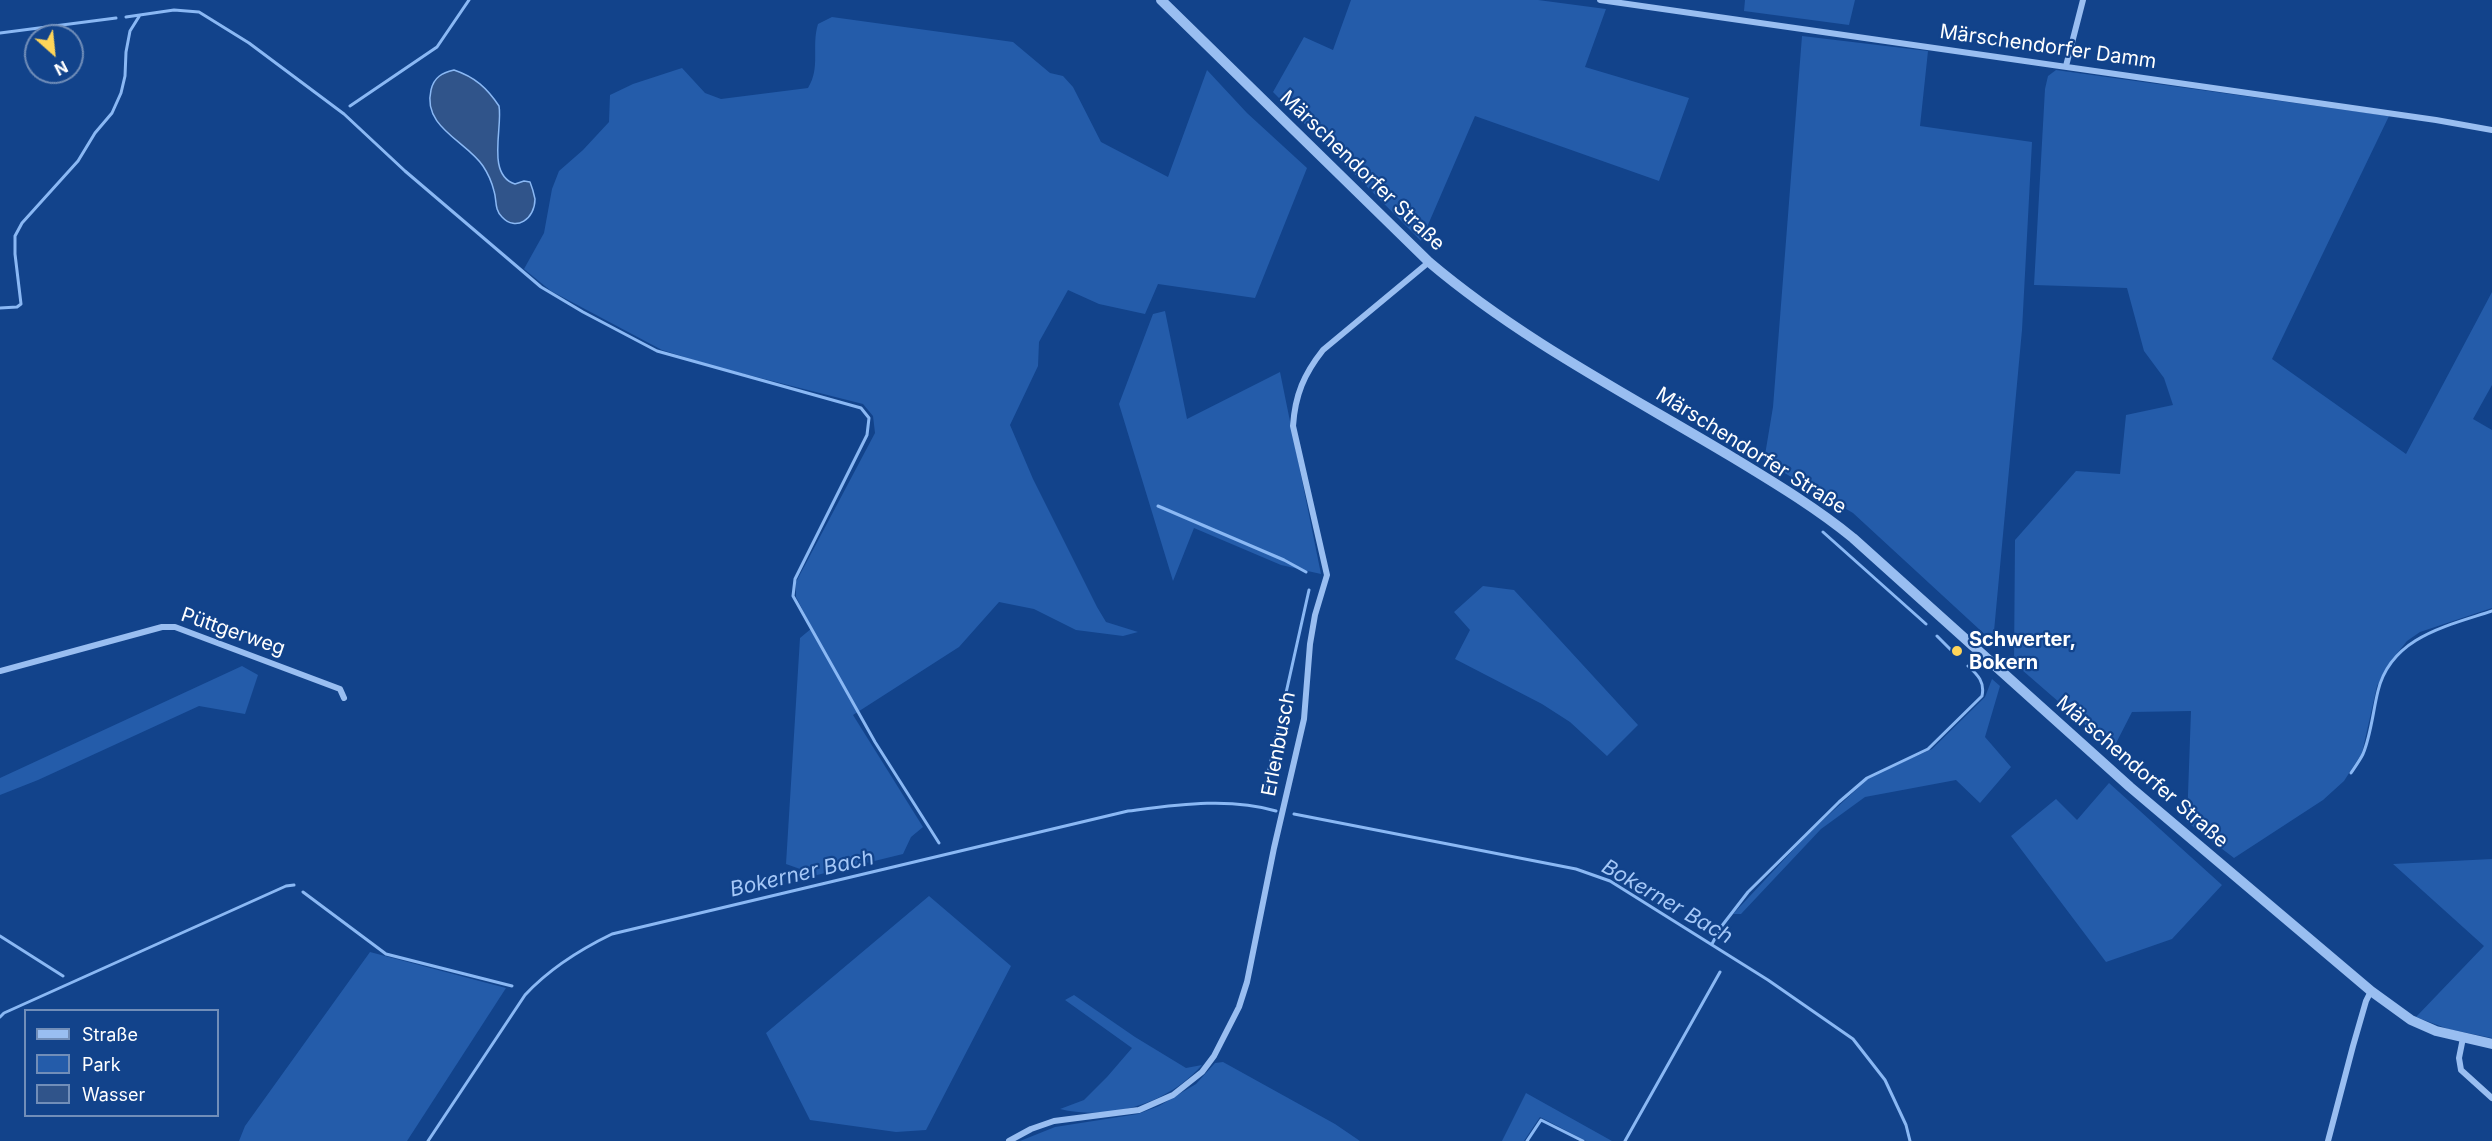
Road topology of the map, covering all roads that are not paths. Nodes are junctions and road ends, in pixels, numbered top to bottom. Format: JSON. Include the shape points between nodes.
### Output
{"nodes":[{"id":1,"x":1161,"y":0,"type":"edge"},
{"id":2,"x":1599,"y":0,"type":"edge"},
{"id":3,"x":2083,"y":0,"type":"edge"},
{"id":4,"x":2067,"y":66,"type":"junction"},
{"id":5,"x":2492,"y":130,"type":"edge"},
{"id":6,"x":1429,"y":262,"type":"junction"},
{"id":7,"x":0,"y":671,"type":"edge"},
{"id":8,"x":344,"y":698,"type":"dead end"},
{"id":9,"x":2371,"y":991,"type":"junction"},
{"id":10,"x":2463,"y":1038,"type":"junction"},
{"id":11,"x":2492,"y":1044,"type":"edge"},
{"id":12,"x":2492,"y":1098,"type":"edge"},
{"id":13,"x":1009,"y":1141,"type":"edge"},
{"id":14,"x":2328,"y":1141,"type":"edge"}],
"edges":[{"from":1,"to":6,"type":"street","name":"Märschendorfer Straße"},
{"from":2,"to":4,"type":"street","name":"Märschendorfer Damm"},
{"from":3,"to":4,"type":"street"},
{"from":4,"to":5,"type":"street","name":"Märschendorfer Damm"},
{"from":6,"to":9,"type":"street","name":"Märschendorfer Straße","via":[[1504,319],[1826,516],[2130,787]]},
{"from":6,"to":13,"type":"street","name":"Erlenbusch","via":[[1323,350],[1309,368],[1294,406],[1293,426],[1327,575],[1310,644],[1304,720],[1247,982],[1234,1017],[1202,1072],[1173,1095],[1139,1110],[1054,1121]]},
{"from":7,"to":8,"type":"street","name":"Püttgerweg","via":[[162,627],[176,627],[340,689]]},
{"from":9,"to":10,"type":"street","name":"Märschendorfer Straße","via":[[2411,1020]]},
{"from":9,"to":14,"type":"street"},
{"from":10,"to":11,"type":"street","name":"Märschendorfer Straße"},
{"from":10,"to":12,"type":"street","via":[[2461,1070]]}]}
